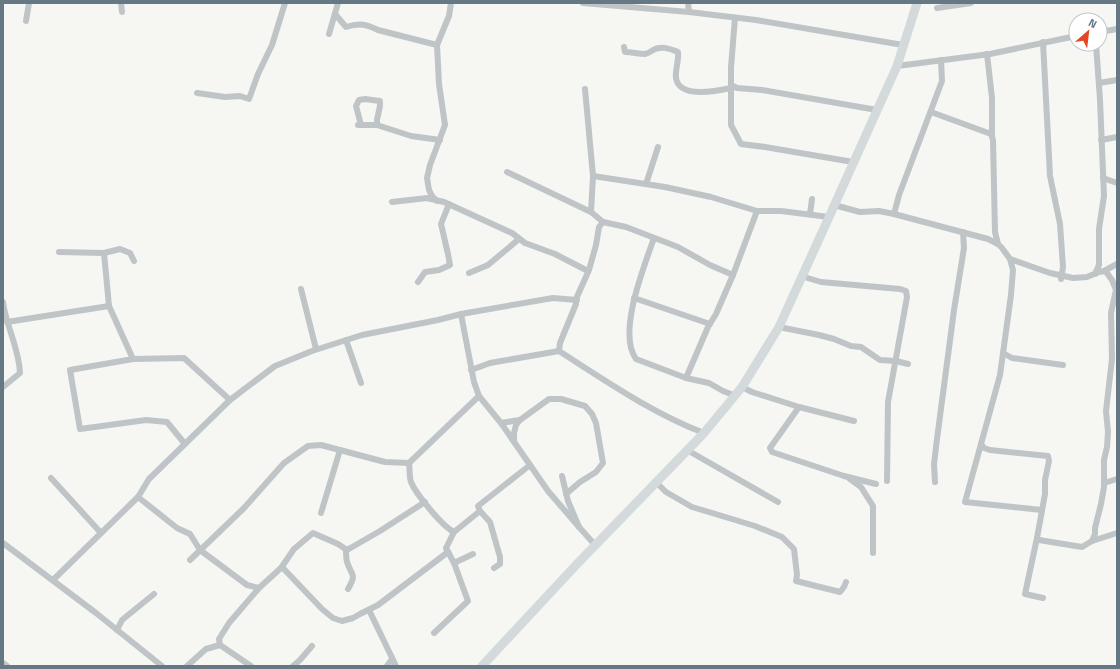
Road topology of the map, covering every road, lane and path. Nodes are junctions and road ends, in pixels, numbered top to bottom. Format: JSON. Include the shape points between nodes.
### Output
{"nodes":[{"id":1,"x":29,"y":3,"type":"edge"},
{"id":2,"x":121,"y":3,"type":"edge"},
{"id":3,"x":286,"y":3,"type":"edge"},
{"id":4,"x":338,"y":3,"type":"edge"},
{"id":5,"x":450,"y":3,"type":"edge"},
{"id":6,"x":583,"y":3,"type":"edge"},
{"id":7,"x":688,"y":3,"type":"edge"},
{"id":8,"x":917,"y":3,"type":"edge"},
{"id":9,"x":971,"y":3,"type":"edge"},
{"id":10,"x":937,"y":8,"type":"dead end"},
{"id":11,"x":122,"y":12,"type":"dead end"},
{"id":12,"x":689,"y":12,"type":"junction"},
{"id":13,"x":334,"y":14,"type":"junction"},
{"id":14,"x":735,"y":18,"type":"junction"},
{"id":15,"x":26,"y":21,"type":"dead end"},
{"id":16,"x":329,"y":34,"type":"dead end"},
{"id":17,"x":1068,"y":37,"type":"edge"},
{"id":18,"x":1043,"y":42,"type":"junction"},
{"id":19,"x":437,"y":45,"type":"junction"},
{"id":20,"x":903,"y":45,"type":"junction"},
{"id":21,"x":624,"y":47,"type":"dead end"},
{"id":22,"x":1097,"y":52,"type":"edge"},
{"id":23,"x":987,"y":54,"type":"junction"},
{"id":24,"x":941,"y":60,"type":"junction"},
{"id":25,"x":897,"y":66,"type":"junction"},
{"id":26,"x":1117,"y":80,"type":"edge"},
{"id":27,"x":1099,"y":82,"type":"junction"},
{"id":28,"x":731,"y":87,"type":"junction"},
{"id":29,"x":585,"y":89,"type":"dead end"},
{"id":30,"x":197,"y":94,"type":"dead end"},
{"id":31,"x":877,"y":110,"type":"junction"},
{"id":32,"x":931,"y":112,"type":"junction"},
{"id":33,"x":377,"y":125,"type":"junction"},
{"id":34,"x":992,"y":134,"type":"junction"},
{"id":35,"x":1117,"y":138,"type":"edge"},
{"id":36,"x":440,"y":140,"type":"junction"},
{"id":37,"x":1101,"y":140,"type":"junction"},
{"id":38,"x":658,"y":147,"type":"dead end"},
{"id":39,"x":853,"y":162,"type":"junction"},
{"id":40,"x":507,"y":172,"type":"dead end"},
{"id":41,"x":593,"y":176,"type":"junction"},
{"id":42,"x":1103,"y":178,"type":"junction"},
{"id":43,"x":1117,"y":183,"type":"edge"},
{"id":44,"x":646,"y":184,"type":"junction"},
{"id":45,"x":812,"y":199,"type":"dead end"},
{"id":46,"x":437,"y":200,"type":"junction"},
{"id":47,"x":392,"y":202,"type":"dead end"},
{"id":48,"x":449,"y":204,"type":"junction"},
{"id":49,"x":834,"y":205,"type":"junction"},
{"id":50,"x":757,"y":211,"type":"junction"},
{"id":51,"x":591,"y":212,"type":"junction"},
{"id":52,"x":810,"y":214,"type":"junction"},
{"id":53,"x":894,"y":214,"type":"junction"},
{"id":54,"x":829,"y":217,"type":"junction"},
{"id":55,"x":603,"y":222,"type":"junction"},
{"id":56,"x":963,"y":232,"type":"junction"},
{"id":57,"x":654,"y":238,"type":"junction"},
{"id":58,"x":519,"y":239,"type":"junction"},
{"id":59,"x":998,"y":244,"type":"junction"},
{"id":60,"x":59,"y":252,"type":"dead end"},
{"id":61,"x":104,"y":253,"type":"junction"},
{"id":62,"x":1010,"y":258,"type":"junction"},
{"id":63,"x":134,"y":260,"type":"dead end"},
{"id":64,"x":1117,"y":264,"type":"edge"},
{"id":65,"x":588,"y":271,"type":"junction"},
{"id":66,"x":1104,"y":271,"type":"junction"},
{"id":67,"x":469,"y":273,"type":"dead end"},
{"id":68,"x":1096,"y":274,"type":"junction"},
{"id":69,"x":733,"y":275,"type":"junction"},
{"id":70,"x":801,"y":276,"type":"junction"},
{"id":71,"x":1061,"y":277,"type":"junction"},
{"id":72,"x":418,"y":282,"type":"dead end"},
{"id":73,"x":301,"y":289,"type":"dead end"},
{"id":74,"x":634,"y":298,"type":"junction"},
{"id":75,"x":577,"y":300,"type":"junction"},
{"id":76,"x":3,"y":302,"type":"edge"},
{"id":77,"x":109,"y":306,"type":"junction"},
{"id":78,"x":461,"y":314,"type":"junction"},
{"id":79,"x":7,"y":322,"type":"junction"},
{"id":80,"x":710,"y":324,"type":"junction"},
{"id":81,"x":779,"y":327,"type":"junction"},
{"id":82,"x":346,"y":340,"type":"junction"},
{"id":83,"x":316,"y":349,"type":"junction"},
{"id":84,"x":560,"y":351,"type":"junction"},
{"id":85,"x":1003,"y":353,"type":"junction"},
{"id":86,"x":133,"y":359,"type":"junction"},
{"id":87,"x":896,"y":360,"type":"junction"},
{"id":88,"x":908,"y":364,"type":"dead end"},
{"id":89,"x":1064,"y":365,"type":"dead end"},
{"id":90,"x":471,"y":370,"type":"junction"},
{"id":91,"x":686,"y":378,"type":"junction"},
{"id":92,"x":361,"y":383,"type":"dead end"},
{"id":93,"x":3,"y":387,"type":"edge"},
{"id":94,"x":742,"y":387,"type":"junction"},
{"id":95,"x":479,"y":396,"type":"junction"},
{"id":96,"x":736,"y":396,"type":"junction"},
{"id":97,"x":230,"y":400,"type":"junction"},
{"id":98,"x":799,"y":407,"type":"junction"},
{"id":99,"x":520,"y":420,"type":"junction"},
{"id":100,"x":854,"y":421,"type":"dead end"},
{"id":101,"x":501,"y":423,"type":"junction"},
{"id":102,"x":704,"y":433,"type":"junction"},
{"id":103,"x":514,"y":443,"type":"junction"},
{"id":104,"x":185,"y":444,"type":"junction"},
{"id":105,"x":982,"y":444,"type":"junction"},
{"id":106,"x":340,"y":450,"type":"junction"},
{"id":107,"x":688,"y":450,"type":"junction"},
{"id":108,"x":409,"y":463,"type":"junction"},
{"id":109,"x":530,"y":465,"type":"junction"},
{"id":110,"x":562,"y":476,"type":"dead end"},
{"id":111,"x":848,"y":477,"type":"junction"},
{"id":112,"x":51,"y":478,"type":"dead end"},
{"id":113,"x":1117,"y":479,"type":"edge"},
{"id":114,"x":886,"y":481,"type":"dead end"},
{"id":115,"x":656,"y":482,"type":"junction"},
{"id":116,"x":935,"y":482,"type":"dead end"},
{"id":117,"x":1104,"y":483,"type":"junction"},
{"id":118,"x":876,"y":484,"type":"dead end"},
{"id":119,"x":566,"y":494,"type":"junction"},
{"id":120,"x":138,"y":497,"type":"junction"},
{"id":121,"x":425,"y":502,"type":"junction"},
{"id":122,"x":778,"y":502,"type":"dead end"},
{"id":123,"x":1042,"y":510,"type":"junction"},
{"id":124,"x":480,"y":511,"type":"junction"},
{"id":125,"x":321,"y":513,"type":"dead end"},
{"id":126,"x":579,"y":527,"type":"junction"},
{"id":127,"x":454,"y":532,"type":"junction"},
{"id":128,"x":101,"y":533,"type":"junction"},
{"id":129,"x":1117,"y":533,"type":"edge"},
{"id":130,"x":1037,"y":538,"type":"junction"},
{"id":131,"x":1092,"y":541,"type":"junction"},
{"id":132,"x":3,"y":544,"type":"edge"},
{"id":133,"x":596,"y":546,"type":"junction"},
{"id":134,"x":346,"y":549,"type":"junction"},
{"id":135,"x":200,"y":550,"type":"junction"},
{"id":136,"x":448,"y":552,"type":"junction"},
{"id":137,"x":873,"y":553,"type":"dead end"},
{"id":138,"x":473,"y":554,"type":"dead end"},
{"id":139,"x":190,"y":560,"type":"dead end"},
{"id":140,"x":454,"y":563,"type":"junction"},
{"id":141,"x":281,"y":568,"type":"junction"},
{"id":142,"x":494,"y":568,"type":"dead end"},
{"id":143,"x":53,"y":580,"type":"junction"},
{"id":144,"x":846,"y":582,"type":"dead end"},
{"id":145,"x":260,"y":588,"type":"junction"},
{"id":146,"x":348,"y":589,"type":"dead end"},
{"id":147,"x":154,"y":594,"type":"dead end"},
{"id":148,"x":1042,"y":598,"type":"dead end"},
{"id":149,"x":369,"y":610,"type":"junction"},
{"id":150,"x":118,"y":630,"type":"junction"},
{"id":151,"x":434,"y":633,"type":"dead end"},
{"id":152,"x":220,"y":645,"type":"junction"},
{"id":153,"x":312,"y":646,"type":"dead end"},
{"id":154,"x":392,"y":659,"type":"junction"},
{"id":155,"x":3,"y":663,"type":"edge"},
{"id":156,"x":7,"y":666,"type":"edge"},
{"id":157,"x":162,"y":666,"type":"edge"},
{"id":158,"x":187,"y":666,"type":"edge"},
{"id":159,"x":251,"y":666,"type":"edge"},
{"id":160,"x":293,"y":666,"type":"edge"},
{"id":161,"x":387,"y":666,"type":"edge"},
{"id":162,"x":396,"y":666,"type":"edge"},
{"id":163,"x":482,"y":666,"type":"edge"}],
"edges":[{"from":1,"to":15,"type":"street"},
{"from":2,"to":11,"type":"street"},
{"from":3,"to":30,"type":"street","via":[[272,45],[249,99],[240,96]]},
{"from":4,"to":13,"type":"street"},
{"from":5,"to":19,"type":"street","via":[[449,16]]},
{"from":6,"to":12,"type":"street"},
{"from":7,"to":12,"type":"street"},
{"from":8,"to":20,"type":"street"},
{"from":9,"to":10,"type":"street"},
{"from":12,"to":14,"type":"street"},
{"from":13,"to":16,"type":"street"},
{"from":13,"to":19,"type":"street","via":[[346,27],[356,24],[370,26]]},
{"from":14,"to":20,"type":"street"},
{"from":14,"to":28,"type":"street"},
{"from":17,"to":18,"type":"street"},
{"from":18,"to":23,"type":"street"},
{"from":18,"to":71,"type":"street","via":[[1050,176],[1060,224],[1063,266]]},
{"from":19,"to":36,"type":"street","via":[[445,125]]},
{"from":20,"to":25,"type":"street"},
{"from":21,"to":28,"type":"street","via":[[625,52],[645,54],[655,48],[668,48],[678,52],[676,78],[687,90],[708,92]]},
{"from":22,"to":27,"type":"street"},
{"from":23,"to":24,"type":"street"},
{"from":23,"to":34,"type":"street","via":[[992,98]]},
{"from":24,"to":25,"type":"street"},
{"from":24,"to":32,"type":"street","via":[[942,81]]},
{"from":25,"to":31,"type":"street"},
{"from":26,"to":27,"type":"street"},
{"from":27,"to":37,"type":"street"},
{"from":28,"to":31,"type":"street"},
{"from":28,"to":39,"type":"street","via":[[731,125],[741,144]]},
{"from":29,"to":41,"type":"street"},
{"from":31,"to":39,"type":"street"},
{"from":32,"to":34,"type":"street"},
{"from":32,"to":53,"type":"street"},
{"from":33,"to":33,"type":"street","via":[[360,125],[356,106],[359,100],[380,102],[381,109],[376,117]]},
{"from":33,"to":36,"type":"street","via":[[411,136]]},
{"from":34,"to":59,"type":"street","via":[[995,232]]},
{"from":35,"to":37,"type":"street"},
{"from":36,"to":46,"type":"street","via":[[427,178],[429,190]]},
{"from":37,"to":42,"type":"street"},
{"from":38,"to":44,"type":"street"},
{"from":39,"to":49,"type":"street"},
{"from":40,"to":51,"type":"street"},
{"from":41,"to":44,"type":"street"},
{"from":41,"to":51,"type":"street"},
{"from":42,"to":43,"type":"street"},
{"from":42,"to":68,"type":"street","via":[[1099,265]]},
{"from":44,"to":50,"type":"street","via":[[711,196]]},
{"from":45,"to":52,"type":"street"},
{"from":46,"to":47,"type":"street","via":[[427,198]]},
{"from":46,"to":48,"type":"street"},
{"from":48,"to":58,"type":"street","via":[[512,233]]},
{"from":48,"to":72,"type":"street","via":[[441,224],[450,265],[425,272]]},
{"from":49,"to":53,"type":"street","via":[[860,212],[879,211]]},
{"from":49,"to":54,"type":"street"},
{"from":50,"to":52,"type":"street"},
{"from":50,"to":69,"type":"street"},
{"from":51,"to":55,"type":"street"},
{"from":52,"to":54,"type":"street"},
{"from":53,"to":56,"type":"street"},
{"from":54,"to":70,"type":"street"},
{"from":55,"to":57,"type":"street","via":[[626,227]]},
{"from":55,"to":65,"type":"street","via":[[599,227]]},
{"from":56,"to":59,"type":"street"},
{"from":56,"to":116,"type":"street","via":[[964,248],[934,464]]},
{"from":57,"to":69,"type":"street"},
{"from":57,"to":74,"type":"street"},
{"from":58,"to":65,"type":"street"},
{"from":58,"to":67,"type":"street","via":[[488,265]]},
{"from":59,"to":62,"type":"street"},
{"from":60,"to":61,"type":"street"},
{"from":61,"to":63,"type":"street","via":[[120,249],[130,253]]},
{"from":61,"to":77,"type":"street"},
{"from":62,"to":71,"type":"street"},
{"from":62,"to":85,"type":"street","via":[[1013,270]]},
{"from":64,"to":66,"type":"street"},
{"from":65,"to":75,"type":"street"},
{"from":66,"to":68,"type":"street"},
{"from":66,"to":117,"type":"street","via":[[1116,290],[1111,313],[1112,359],[1106,410],[1107,447]]},
{"from":68,"to":71,"type":"street","via":[[1086,278]]},
{"from":69,"to":80,"type":"street"},
{"from":70,"to":81,"type":"street"},
{"from":70,"to":87,"type":"street","via":[[821,282],[904,289],[907,297]]},
{"from":73,"to":83,"type":"street"},
{"from":74,"to":80,"type":"street"},
{"from":74,"to":91,"type":"street","via":[[629,333],[632,354],[636,359]]},
{"from":75,"to":78,"type":"street","via":[[553,298]]},
{"from":75,"to":84,"type":"street","via":[[560,343]]},
{"from":76,"to":79,"type":"street"},
{"from":77,"to":79,"type":"street"},
{"from":77,"to":86,"type":"street"},
{"from":78,"to":82,"type":"street"},
{"from":78,"to":90,"type":"street"},
{"from":79,"to":93,"type":"street","via":[[20,361],[20,373]]},
{"from":80,"to":91,"type":"street"},
{"from":81,"to":87,"type":"street","via":[[861,347],[880,360]]},
{"from":81,"to":94,"type":"street"},
{"from":82,"to":83,"type":"street"},
{"from":82,"to":92,"type":"street"},
{"from":83,"to":97,"type":"street","via":[[275,366]]},
{"from":84,"to":90,"type":"street","via":[[490,363]]},
{"from":84,"to":102,"type":"street","via":[[657,412]]},
{"from":85,"to":89,"type":"street","via":[[1012,358]]},
{"from":85,"to":105,"type":"street","via":[[1000,375]]},
{"from":86,"to":97,"type":"street","via":[[184,358]]},
{"from":86,"to":104,"type":"street","via":[[70,370],[80,429],[146,420],[167,422]]},
{"from":87,"to":88,"type":"street"},
{"from":87,"to":114,"type":"street","via":[[888,402]]},
{"from":90,"to":95,"type":"street"},
{"from":91,"to":96,"type":"street","via":[[709,383]]},
{"from":94,"to":96,"type":"street"},
{"from":94,"to":98,"type":"street"},
{"from":95,"to":101,"type":"street"},
{"from":95,"to":108,"type":"street"},
{"from":96,"to":102,"type":"street"},
{"from":97,"to":104,"type":"street"},
{"from":98,"to":100,"type":"street"},
{"from":98,"to":111,"type":"street","via":[[770,448],[772,452]]},
{"from":99,"to":101,"type":"street"},
{"from":99,"to":103,"type":"street","via":[[516,425]]},
{"from":99,"to":119,"type":"street","via":[[549,400],[561,399],[585,406],[592,414],[603,464]]},
{"from":101,"to":103,"type":"street"},
{"from":102,"to":107,"type":"street"},
{"from":103,"to":109,"type":"street"},
{"from":104,"to":120,"type":"street","via":[[149,479]]},
{"from":105,"to":123,"type":"street","via":[[990,450],[1048,456]]},
{"from":105,"to":123,"type":"street","via":[[965,502]]},
{"from":106,"to":108,"type":"street","via":[[385,462]]},
{"from":106,"to":125,"type":"street"},
{"from":106,"to":135,"type":"street","via":[[321,445],[308,446],[284,463],[244,508]]},
{"from":107,"to":115,"type":"street"},
{"from":107,"to":122,"type":"street"},
{"from":108,"to":121,"type":"street","via":[[411,481]]},
{"from":109,"to":124,"type":"street","via":[[478,506]]},
{"from":109,"to":126,"type":"street"},
{"from":110,"to":119,"type":"street"},
{"from":111,"to":118,"type":"street"},
{"from":111,"to":137,"type":"street","via":[[861,487],[873,506]]},
{"from":112,"to":128,"type":"street"},
{"from":113,"to":117,"type":"street"},
{"from":115,"to":133,"type":"street"},
{"from":115,"to":144,"type":"street","via":[[666,492],[692,506],[782,538],[794,549],[796,581],[840,592]]},
{"from":117,"to":131,"type":"street"},
{"from":119,"to":126,"type":"street"},
{"from":120,"to":128,"type":"street"},
{"from":120,"to":135,"type":"street","via":[[177,528],[190,534]]},
{"from":121,"to":127,"type":"street"},
{"from":121,"to":134,"type":"street"},
{"from":123,"to":130,"type":"street"},
{"from":124,"to":127,"type":"street"},
{"from":124,"to":142,"type":"street","via":[[490,522],[500,557],[500,564]]},
{"from":126,"to":133,"type":"street"},
{"from":127,"to":136,"type":"street","via":[[446,548]]},
{"from":128,"to":143,"type":"street"},
{"from":129,"to":131,"type":"street"},
{"from":130,"to":131,"type":"street","via":[[1041,541],[1082,547]]},
{"from":130,"to":148,"type":"street","via":[[1025,594]]},
{"from":132,"to":143,"type":"street"},
{"from":133,"to":163,"type":"street"},
{"from":134,"to":141,"type":"street","via":[[313,534],[294,549]]},
{"from":134,"to":146,"type":"street","via":[[354,579]]},
{"from":135,"to":139,"type":"street"},
{"from":135,"to":145,"type":"street","via":[[248,585]]},
{"from":136,"to":140,"type":"street"},
{"from":136,"to":149,"type":"street"},
{"from":138,"to":140,"type":"street"},
{"from":140,"to":151,"type":"street","via":[[468,601]]},
{"from":141,"to":145,"type":"street"},
{"from":141,"to":149,"type":"street","via":[[332,618],[342,621]]},
{"from":143,"to":150,"type":"street"},
{"from":145,"to":152,"type":"street","via":[[229,623],[219,639]]},
{"from":147,"to":150,"type":"street","via":[[122,620]]},
{"from":149,"to":154,"type":"street"},
{"from":150,"to":157,"type":"street"},
{"from":152,"to":158,"type":"street","via":[[206,649]]},
{"from":152,"to":159,"type":"street"},
{"from":153,"to":160,"type":"street"},
{"from":154,"to":161,"type":"street"},
{"from":154,"to":162,"type":"street"},
{"from":155,"to":156,"type":"street"}]}
